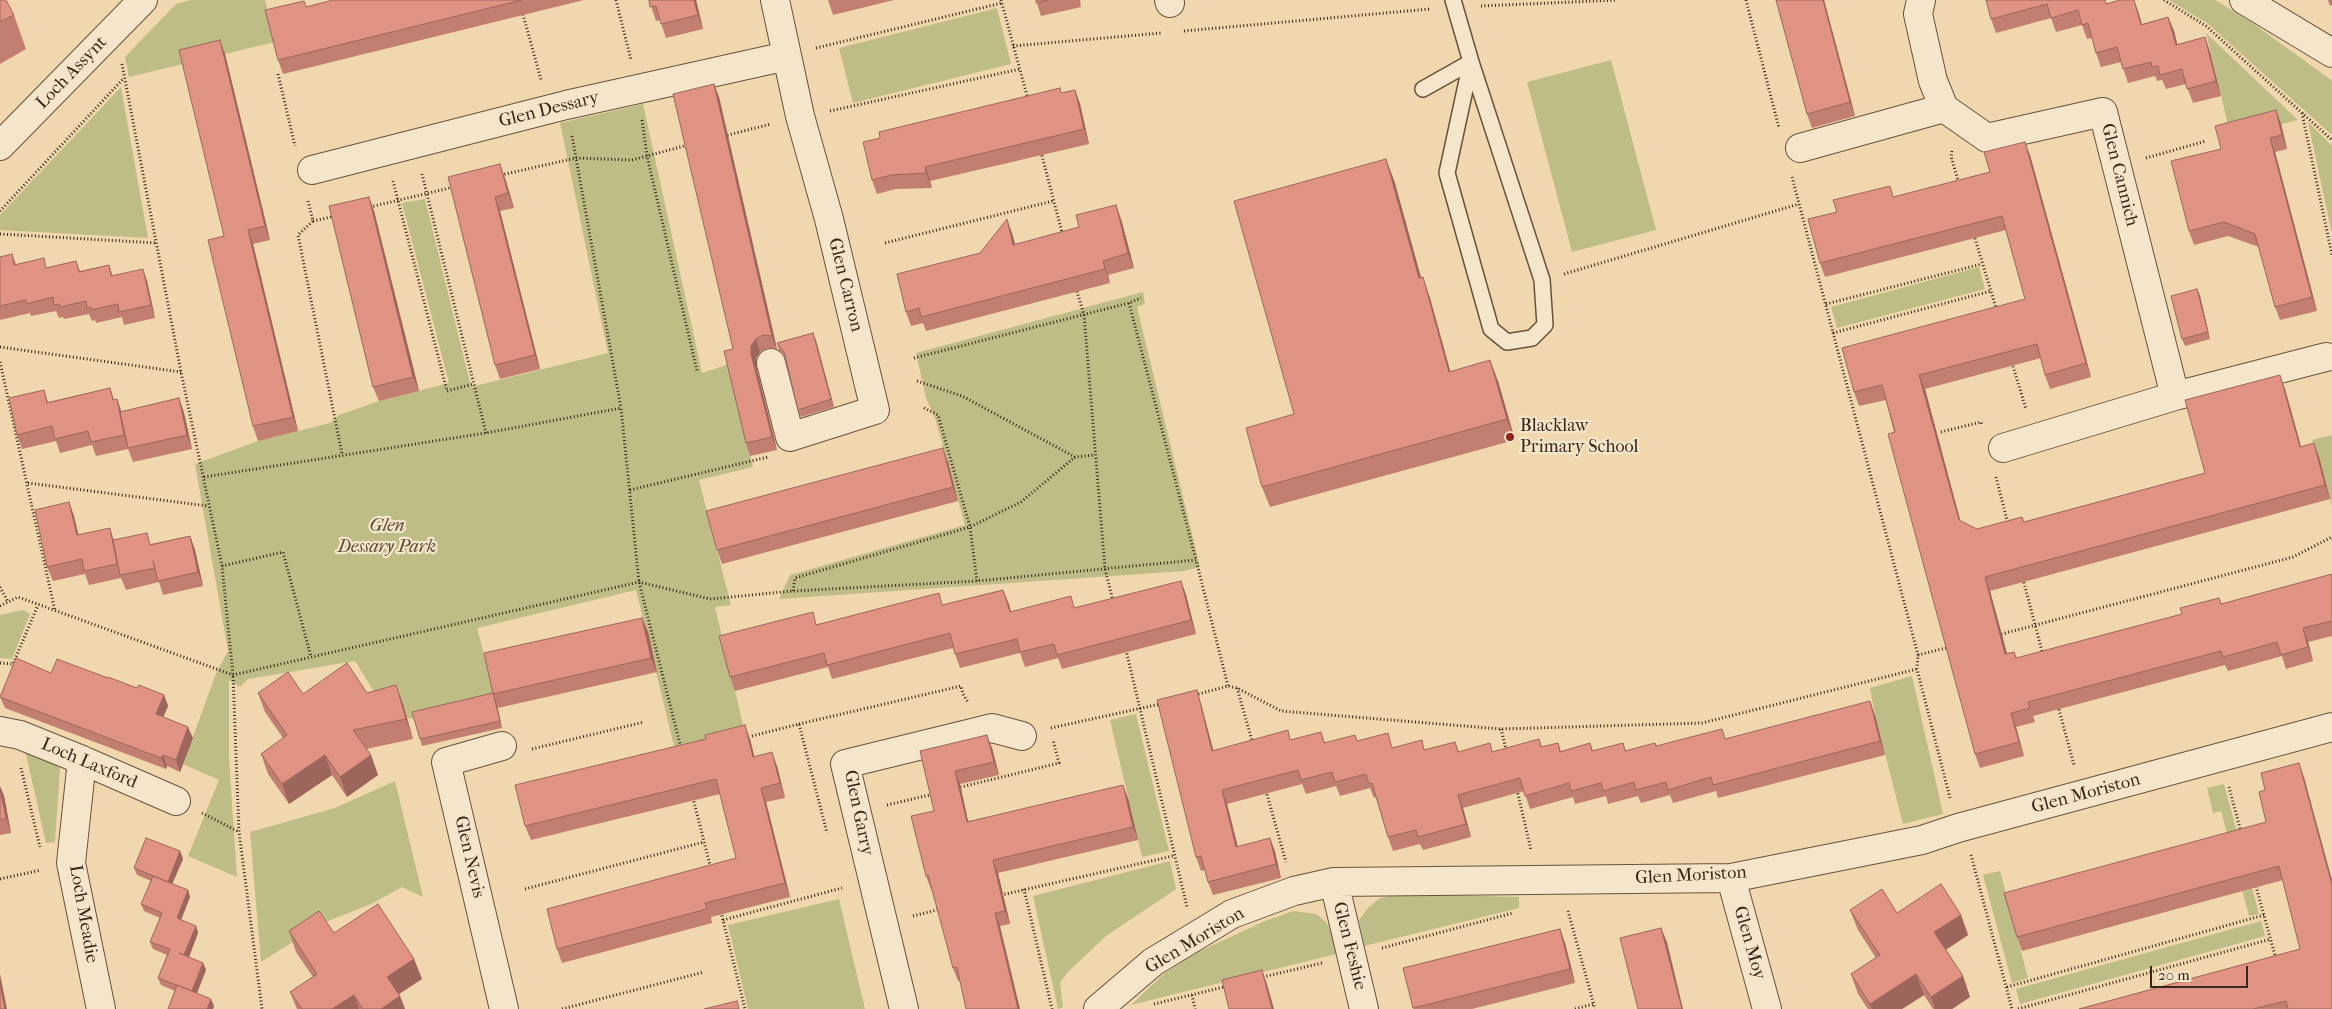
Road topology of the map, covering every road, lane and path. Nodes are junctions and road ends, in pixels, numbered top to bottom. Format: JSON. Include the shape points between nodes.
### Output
{"nodes":[{"id":1,"x":143,"y":0,"type":"edge"},
{"id":2,"x":616,"y":0,"type":"edge"},
{"id":3,"x":775,"y":0,"type":"edge"},
{"id":4,"x":1618,"y":0,"type":"edge"},
{"id":5,"x":1746,"y":0,"type":"edge"},
{"id":6,"x":1921,"y":0,"type":"edge"},
{"id":7,"x":2164,"y":0,"type":"edge"},
{"id":8,"x":2244,"y":0,"type":"edge"},
{"id":9,"x":1002,"y":2,"type":"edge"},
{"id":10,"x":1454,"y":4,"type":"edge"},
{"id":11,"x":521,"y":8,"type":"edge"},
{"id":12,"x":1177,"y":31,"type":"dead end"},
{"id":13,"x":1167,"y":32,"type":"dead end"},
{"id":14,"x":108,"y":36,"type":"junction"},
{"id":15,"x":1013,"y":46,"type":"junction"},
{"id":16,"x":2332,"y":53,"type":"edge"},
{"id":17,"x":787,"y":56,"type":"junction"},
{"id":18,"x":1471,"y":62,"type":"junction"},
{"id":19,"x":1020,"y":69,"type":"junction"},
{"id":20,"x":278,"y":74,"type":"edge"},
{"id":21,"x":124,"y":77,"type":"junction"},
{"id":22,"x":638,"y":89,"type":"junction"},
{"id":23,"x":1423,"y":89,"type":"dead end"},
{"id":24,"x":1030,"y":105,"type":"edge"},
{"id":25,"x":557,"y":108,"type":"junction"},
{"id":26,"x":2302,"y":112,"type":"junction"},
{"id":27,"x":1951,"y":113,"type":"junction"},
{"id":28,"x":800,"y":116,"type":"junction"},
{"id":29,"x":1779,"y":130,"type":"dead end"},
{"id":30,"x":720,"y":137,"type":"edge"},
{"id":31,"x":2332,"y":140,"type":"edge"},
{"id":32,"x":2206,"y":141,"type":"dead end"},
{"id":33,"x":415,"y":143,"type":"junction"},
{"id":34,"x":695,"y":143,"type":"edge"},
{"id":35,"x":0,"y":146,"type":"edge"},
{"id":36,"x":295,"y":147,"type":"dead end"},
{"id":37,"x":1040,"y":147,"type":"edge"},
{"id":38,"x":1800,"y":148,"type":"dead end"},
{"id":39,"x":385,"y":152,"type":"junction"},
{"id":40,"x":647,"y":156,"type":"junction"},
{"id":41,"x":576,"y":158,"type":"junction"},
{"id":42,"x":2117,"y":166,"type":"junction"},
{"id":43,"x":1791,"y":176,"type":"dead end"},
{"id":44,"x":492,"y":178,"type":"edge"},
{"id":45,"x":309,"y":181,"type":"joint"},
{"id":46,"x":455,"y":186,"type":"edge"},
{"id":47,"x":1962,"y":192,"type":"edge"},
{"id":48,"x":427,"y":193,"type":"junction"},
{"id":49,"x":399,"y":200,"type":"junction"},
{"id":50,"x":1053,"y":201,"type":"junction"},
{"id":51,"x":1799,"y":204,"type":"junction"},
{"id":52,"x":361,"y":209,"type":"edge"},
{"id":53,"x":0,"y":211,"type":"edge"},
{"id":54,"x":342,"y":214,"type":"edge"},
{"id":55,"x":313,"y":221,"type":"junction"},
{"id":56,"x":1972,"y":228,"type":"edge"},
{"id":57,"x":0,"y":234,"type":"edge"},
{"id":58,"x":157,"y":243,"type":"junction"},
{"id":59,"x":885,"y":243,"type":"dead end"},
{"id":60,"x":1065,"y":244,"type":"edge"},
{"id":61,"x":2332,"y":255,"type":"edge"},
{"id":62,"x":1982,"y":264,"type":"junction"},
{"id":63,"x":1542,"y":280,"type":"junction"},
{"id":64,"x":1076,"y":285,"type":"edge"},
{"id":65,"x":1991,"y":291,"type":"junction"},
{"id":66,"x":1142,"y":298,"type":"dead end"},
{"id":67,"x":1130,"y":303,"type":"junction"},
{"id":68,"x":1825,"y":304,"type":"junction"},
{"id":69,"x":1084,"y":315,"type":"junction"},
{"id":70,"x":1999,"y":319,"type":"edge"},
{"id":71,"x":1833,"y":333,"type":"junction"},
{"id":72,"x":0,"y":347,"type":"edge"},
{"id":73,"x":2010,"y":356,"type":"edge"},
{"id":74,"x":2326,"y":357,"type":"dead end"},
{"id":75,"x":914,"y":358,"type":"dead end"},
{"id":76,"x":0,"y":362,"type":"edge"},
{"id":77,"x":771,"y":363,"type":"dead end"},
{"id":78,"x":696,"y":371,"type":"dead end"},
{"id":79,"x":181,"y":372,"type":"junction"},
{"id":80,"x":917,"y":381,"type":"dead end"},
{"id":81,"x":473,"y":384,"type":"junction"},
{"id":82,"x":2175,"y":396,"type":"junction"},
{"id":83,"x":622,"y":408,"type":"junction"},
{"id":84,"x":924,"y":408,"type":"dead end"},
{"id":85,"x":1983,"y":429,"type":"dead end"},
{"id":86,"x":1941,"y":432,"type":"dead end"},
{"id":87,"x":486,"y":433,"type":"junction"},
{"id":88,"x":790,"y":436,"type":"junction"},
{"id":89,"x":2034,"y":439,"type":"junction"},
{"id":90,"x":342,"y":454,"type":"junction"},
{"id":91,"x":1095,"y":455,"type":"junction"},
{"id":92,"x":1075,"y":457,"type":"junction"},
{"id":93,"x":1998,"y":459,"type":"joint"},
{"id":94,"x":204,"y":477,"type":"junction"},
{"id":95,"x":28,"y":483,"type":"junction"},
{"id":96,"x":630,"y":490,"type":"junction"},
{"id":97,"x":208,"y":506,"type":"junction"},
{"id":98,"x":2008,"y":525,"type":"edge"},
{"id":99,"x":970,"y":527,"type":"junction"},
{"id":100,"x":2332,"y":537,"type":"edge"},
{"id":101,"x":1196,"y":560,"type":"junction"},
{"id":102,"x":222,"y":566,"type":"junction"},
{"id":103,"x":1104,"y":570,"type":"junction"},
{"id":104,"x":2020,"y":571,"type":"edge"},
{"id":105,"x":977,"y":581,"type":"junction"},
{"id":106,"x":640,"y":582,"type":"junction"},
{"id":107,"x":0,"y":587,"type":"edge"},
{"id":108,"x":793,"y":591,"type":"junction"},
{"id":109,"x":8,"y":602,"type":"junction"},
{"id":110,"x":1113,"y":603,"type":"edge"},
{"id":111,"x":38,"y":605,"type":"junction"},
{"id":112,"x":0,"y":606,"type":"edge"},
{"id":113,"x":55,"y":611,"type":"junction"},
{"id":114,"x":2035,"y":626,"type":"junction"},
{"id":115,"x":1993,"y":636,"type":"edge"},
{"id":116,"x":1124,"y":645,"type":"edge"},
{"id":117,"x":1958,"y":645,"type":"edge"},
{"id":118,"x":1918,"y":655,"type":"junction"},
{"id":119,"x":311,"y":656,"type":"junction"},
{"id":120,"x":0,"y":663,"type":"edge"},
{"id":121,"x":2046,"y":664,"type":"edge"},
{"id":122,"x":233,"y":675,"type":"junction"},
{"id":123,"x":961,"y":686,"type":"dead end"},
{"id":124,"x":1228,"y":686,"type":"junction"},
{"id":125,"x":1237,"y":688,"type":"junction"},
{"id":126,"x":1193,"y":695,"type":"edge"},
{"id":127,"x":2056,"y":701,"type":"edge"},
{"id":128,"x":1167,"y":702,"type":"edge"},
{"id":129,"x":1141,"y":709,"type":"junction"},
{"id":130,"x":644,"y":722,"type":"dead end"},
{"id":131,"x":799,"y":724,"type":"junction"},
{"id":132,"x":2332,"y":727,"type":"edge"},
{"id":133,"x":1501,"y":729,"type":"junction"},
{"id":134,"x":10,"y":733,"type":"edge"},
{"id":135,"x":752,"y":736,"type":"dead end"},
{"id":136,"x":1022,"y":736,"type":"dead end"},
{"id":137,"x":502,"y":746,"type":"joint"},
{"id":138,"x":1255,"y":753,"type":"edge"},
{"id":139,"x":682,"y":755,"type":"edge"},
{"id":140,"x":1508,"y":757,"type":"edge"},
{"id":141,"x":2221,"y":757,"type":"junction"},
{"id":142,"x":82,"y":760,"type":"junction"},
{"id":143,"x":1515,"y":786,"type":"edge"},
{"id":144,"x":1266,"y":790,"type":"edge"},
{"id":145,"x":692,"y":794,"type":"edge"},
{"id":146,"x":2082,"y":795,"type":"junction"},
{"id":147,"x":176,"y":801,"type":"joint"},
{"id":148,"x":239,"y":832,"type":"junction"},
{"id":149,"x":2243,"y":839,"type":"edge"},
{"id":150,"x":704,"y":842,"type":"junction"},
{"id":151,"x":830,"y":843,"type":"dead end"},
{"id":152,"x":1173,"y":856,"type":"junction"},
{"id":153,"x":58,"y":866,"type":"junction"},
{"id":154,"x":712,"y":877,"type":"edge"},
{"id":155,"x":2254,"y":877,"type":"edge"},
{"id":156,"x":1731,"y":878,"type":"junction"},
{"id":157,"x":0,"y":879,"type":"edge"},
{"id":158,"x":839,"y":879,"type":"dead end"},
{"id":159,"x":1550,"y":881,"type":"junction"},
{"id":160,"x":1334,"y":882,"type":"junction"},
{"id":161,"x":842,"y":888,"type":"junction"},
{"id":162,"x":525,"y":889,"type":"dead end"},
{"id":163,"x":1024,"y":889,"type":"junction"},
{"id":164,"x":1294,"y":891,"type":"junction"},
{"id":165,"x":843,"y":895,"type":"dead end"},
{"id":166,"x":996,"y":896,"type":"edge"},
{"id":167,"x":719,"y":903,"type":"edge"},
{"id":168,"x":949,"y":907,"type":"edge"},
{"id":169,"x":2264,"y":915,"type":"junction"},
{"id":170,"x":723,"y":920,"type":"junction"},
{"id":171,"x":884,"y":923,"type":"junction"},
{"id":172,"x":1195,"y":937,"type":"junction"},
{"id":173,"x":2271,"y":939,"type":"junction"},
{"id":174,"x":2278,"y":965,"type":"edge"},
{"id":175,"x":704,"y":972,"type":"dead end"},
{"id":176,"x":2006,"y":987,"type":"dead end"},
{"id":177,"x":1192,"y":995,"type":"dead end"},
{"id":178,"x":1594,"y":1007,"type":"edge"},
{"id":179,"x":101,"y":1009,"type":"edge"},
{"id":180,"x":262,"y":1009,"type":"edge"},
{"id":181,"x":504,"y":1009,"type":"edge"},
{"id":182,"x":562,"y":1009,"type":"edge"},
{"id":183,"x":745,"y":1009,"type":"edge"},
{"id":184,"x":904,"y":1009,"type":"edge"},
{"id":185,"x":1052,"y":1009,"type":"edge"},
{"id":186,"x":1098,"y":1009,"type":"edge"},
{"id":187,"x":1195,"y":1009,"type":"edge"},
{"id":188,"x":1364,"y":1009,"type":"edge"},
{"id":189,"x":1575,"y":1009,"type":"edge"},
{"id":190,"x":1767,"y":1009,"type":"edge"},
{"id":191,"x":2018,"y":1009,"type":"edge"}],
"edges":[{"from":1,"to":14,"type":"street","name":"Loch Assynt"},
{"from":2,"to":22,"type":"path"},
{"from":3,"to":17,"type":"street","name":"Glen Carron"},
{"from":4,"to":10,"type":"path"},
{"from":5,"to":29,"type":"path"},
{"from":6,"to":27,"type":"street","via":[[1918,14],[1933,81]]},
{"from":7,"to":26,"type":"path","via":[[2206,26]]},
{"from":8,"to":16,"type":"street"},
{"from":9,"to":15,"type":"path"},
{"from":9,"to":17,"type":"path"},
{"from":10,"to":12,"type":"path"},
{"from":10,"to":18,"type":"lane"},
{"from":11,"to":25,"type":"path"},
{"from":13,"to":15,"type":"path"},
{"from":14,"to":21,"type":"path","via":[[121,58]]},
{"from":14,"to":35,"type":"street","name":"Loch Assynt"},
{"from":15,"to":19,"type":"path"},
{"from":17,"to":22,"type":"street","name":"Glen Dessary"},
{"from":17,"to":28,"type":"street","name":"Glen Carron"},
{"from":18,"to":23,"type":"lane"},
{"from":18,"to":63,"type":"lane"},
{"from":18,"to":63,"type":"lane","via":[[1447,173],[1491,329],[1507,342],[1532,338],[1545,325]]},
{"from":19,"to":24,"type":"path"},
{"from":19,"to":28,"type":"path","via":[[850,108]]},
{"from":20,"to":36,"type":"path"},
{"from":21,"to":53,"type":"path"},
{"from":21,"to":58,"type":"path"},
{"from":22,"to":25,"type":"street","name":"Glen Dessary"},
{"from":22,"to":40,"type":"path"},
{"from":25,"to":33,"type":"street","name":"Glen Dessary"},
{"from":25,"to":41,"type":"path"},
{"from":26,"to":31,"type":"path"},
{"from":26,"to":61,"type":"path"},
{"from":27,"to":38,"type":"street"},
{"from":27,"to":42,"type":"street","name":"Glen Cannich","via":[[1987,138],[2103,112]]},
{"from":27,"to":47,"type":"path","via":[[1951,156]]},
{"from":28,"to":30,"type":"path"},
{"from":28,"to":88,"type":"street","name":"Glen Carron","via":[[829,218],[875,410]]},
{"from":32,"to":42,"type":"path"},
{"from":33,"to":39,"type":"street","name":"Glen Dessary"},
{"from":33,"to":48,"type":"path"},
{"from":34,"to":40,"type":"path"},
{"from":37,"to":50,"type":"path"},
{"from":39,"to":45,"type":"street","name":"Glen Dessary"},
{"from":39,"to":49,"type":"path"},
{"from":40,"to":41,"type":"path","via":[[632,160]]},
{"from":40,"to":78,"type":"path"},
{"from":41,"to":44,"type":"path"},
{"from":41,"to":83,"type":"path"},
{"from":42,"to":82,"type":"street","name":"Glen Cannich"},
{"from":43,"to":51,"type":"path"},
{"from":45,"to":55,"type":"path"},
{"from":46,"to":48,"type":"path"},
{"from":48,"to":49,"type":"path"},
{"from":48,"to":81,"type":"path"},
{"from":49,"to":52,"type":"path"},
{"from":49,"to":81,"type":"path","via":[[447,391]]},
{"from":50,"to":59,"type":"path"},
{"from":50,"to":60,"type":"path"},
{"from":51,"to":63,"type":"path"},
{"from":51,"to":68,"type":"path"},
{"from":54,"to":55,"type":"path"},
{"from":55,"to":90,"type":"path","via":[[298,235]]},
{"from":56,"to":62,"type":"path"},
{"from":57,"to":58,"type":"path"},
{"from":58,"to":79,"type":"path"},
{"from":62,"to":65,"type":"path"},
{"from":62,"to":68,"type":"path"},
{"from":64,"to":69,"type":"path"},
{"from":65,"to":70,"type":"path"},
{"from":65,"to":71,"type":"path"},
{"from":66,"to":67,"type":"path"},
{"from":67,"to":69,"type":"path"},
{"from":67,"to":101,"type":"path"},
{"from":68,"to":71,"type":"path"},
{"from":69,"to":75,"type":"path"},
{"from":69,"to":91,"type":"path"},
{"from":71,"to":118,"type":"path"},
{"from":72,"to":79,"type":"path"},
{"from":73,"to":89,"type":"path"},
{"from":74,"to":82,"type":"street"},
{"from":76,"to":95,"type":"path"},
{"from":77,"to":88,"type":"street"},
{"from":79,"to":94,"type":"path"},
{"from":80,"to":92,"type":"path","via":[[962,396]]},
{"from":81,"to":87,"type":"path"},
{"from":82,"to":89,"type":"street"},
{"from":83,"to":87,"type":"path"},
{"from":83,"to":96,"type":"path"},
{"from":84,"to":99,"type":"path","via":[[938,415]]},
{"from":85,"to":86,"type":"path","via":[[1981,422]]},
{"from":87,"to":90,"type":"path"},
{"from":88,"to":96,"type":"path","via":[[785,453]]},
{"from":89,"to":93,"type":"street"},
{"from":90,"to":94,"type":"path"},
{"from":91,"to":92,"type":"path"},
{"from":91,"to":103,"type":"path"},
{"from":92,"to":99,"type":"path","via":[[1021,502]]},
{"from":93,"to":98,"type":"path"},
{"from":94,"to":97,"type":"path"},
{"from":95,"to":97,"type":"path"},
{"from":95,"to":113,"type":"path"},
{"from":96,"to":106,"type":"path"},
{"from":97,"to":102,"type":"path"},
{"from":99,"to":105,"type":"path"},
{"from":99,"to":108,"type":"path","via":[[795,578]]},
{"from":100,"to":114,"type":"path","via":[[2293,556]]},
{"from":101,"to":103,"type":"path"},
{"from":101,"to":124,"type":"path"},
{"from":102,"to":119,"type":"path","via":[[283,552]]},
{"from":102,"to":122,"type":"path"},
{"from":103,"to":105,"type":"path"},
{"from":103,"to":110,"type":"path"},
{"from":104,"to":114,"type":"path"},
{"from":105,"to":108,"type":"path"},
{"from":106,"to":108,"type":"path","via":[[710,599]]},
{"from":106,"to":119,"type":"path"},
{"from":106,"to":139,"type":"path"},
{"from":107,"to":109,"type":"path"},
{"from":109,"to":111,"type":"path","via":[[18,597]]},
{"from":109,"to":112,"type":"path"},
{"from":111,"to":113,"type":"path"},
{"from":111,"to":120,"type":"path","via":[[13,664]]},
{"from":113,"to":122,"type":"path"},
{"from":114,"to":115,"type":"path"},
{"from":114,"to":121,"type":"path"},
{"from":116,"to":129,"type":"path"},
{"from":117,"to":118,"type":"path"},
{"from":118,"to":133,"type":"path","via":[[1917,669],[1702,723]]},
{"from":119,"to":122,"type":"path"},
{"from":122,"to":148,"type":"path"},
{"from":123,"to":131,"type":"path"},
{"from":124,"to":125,"type":"path"},
{"from":124,"to":126,"type":"path"},
{"from":125,"to":133,"type":"path","via":[[1281,711]]},
{"from":125,"to":138,"type":"path"},
{"from":127,"to":146,"type":"path"},
{"from":128,"to":129,"type":"path"},
{"from":129,"to":152,"type":"path"},
{"from":130,"to":137,"type":"path","via":[[514,754]]},
{"from":131,"to":135,"type":"path"},
{"from":131,"to":151,"type":"path"},
{"from":132,"to":141,"type":"street","name":"Glen Moriston"},
{"from":133,"to":140,"type":"path"},
{"from":134,"to":142,"type":"street","name":"Loch Laxford"},
{"from":134,"to":153,"type":"path"},
{"from":136,"to":171,"type":"street","name":"Glen Garry","via":[[992,728],[845,764]]},
{"from":137,"to":181,"type":"street","name":"Glen Nevis","via":[[446,762]]},
{"from":141,"to":146,"type":"street","name":"Glen Moriston"},
{"from":141,"to":149,"type":"path"},
{"from":142,"to":147,"type":"street","name":"Loch Laxford"},
{"from":142,"to":153,"type":"street","name":"Loch Meadie"},
{"from":143,"to":159,"type":"path"},
{"from":144,"to":164,"type":"path"},
{"from":145,"to":150,"type":"path"},
{"from":146,"to":156,"type":"street","name":"Glen Moriston","via":[[1922,840]]},
{"from":147,"to":148,"type":"path"},
{"from":148,"to":180,"type":"path"},
{"from":150,"to":154,"type":"path"},
{"from":150,"to":162,"type":"path"},
{"from":152,"to":163,"type":"path"},
{"from":152,"to":172,"type":"path"},
{"from":153,"to":157,"type":"path"},
{"from":153,"to":179,"type":"street","name":"Loch Meadie"},
{"from":155,"to":169,"type":"path"},
{"from":156,"to":159,"type":"street","name":"Glen Moriston"},
{"from":156,"to":190,"type":"street","name":"Glen Moy"},
{"from":158,"to":161,"type":"path"},
{"from":159,"to":160,"type":"street","name":"Glen Moriston"},
{"from":159,"to":178,"type":"path"},
{"from":160,"to":164,"type":"street","name":"Glen Moriston"},
{"from":160,"to":188,"type":"street","name":"Glen Feshie"},
{"from":161,"to":165,"type":"path"},
{"from":161,"to":170,"type":"path"},
{"from":163,"to":166,"type":"path"},
{"from":163,"to":185,"type":"path"},
{"from":164,"to":172,"type":"street","name":"Glen Moriston","via":[[1232,914]]},
{"from":167,"to":170,"type":"path"},
{"from":168,"to":171,"type":"path"},
{"from":169,"to":173,"type":"path"},
{"from":169,"to":176,"type":"path"},
{"from":170,"to":183,"type":"path"},
{"from":171,"to":184,"type":"street","name":"Glen Garry"},
{"from":172,"to":186,"type":"street","name":"Glen Moriston","via":[[1153,962]]},
{"from":173,"to":174,"type":"path"},
{"from":173,"to":191,"type":"path"},
{"from":175,"to":182,"type":"path"},
{"from":177,"to":187,"type":"path"},
{"from":178,"to":189,"type":"path"}]}
